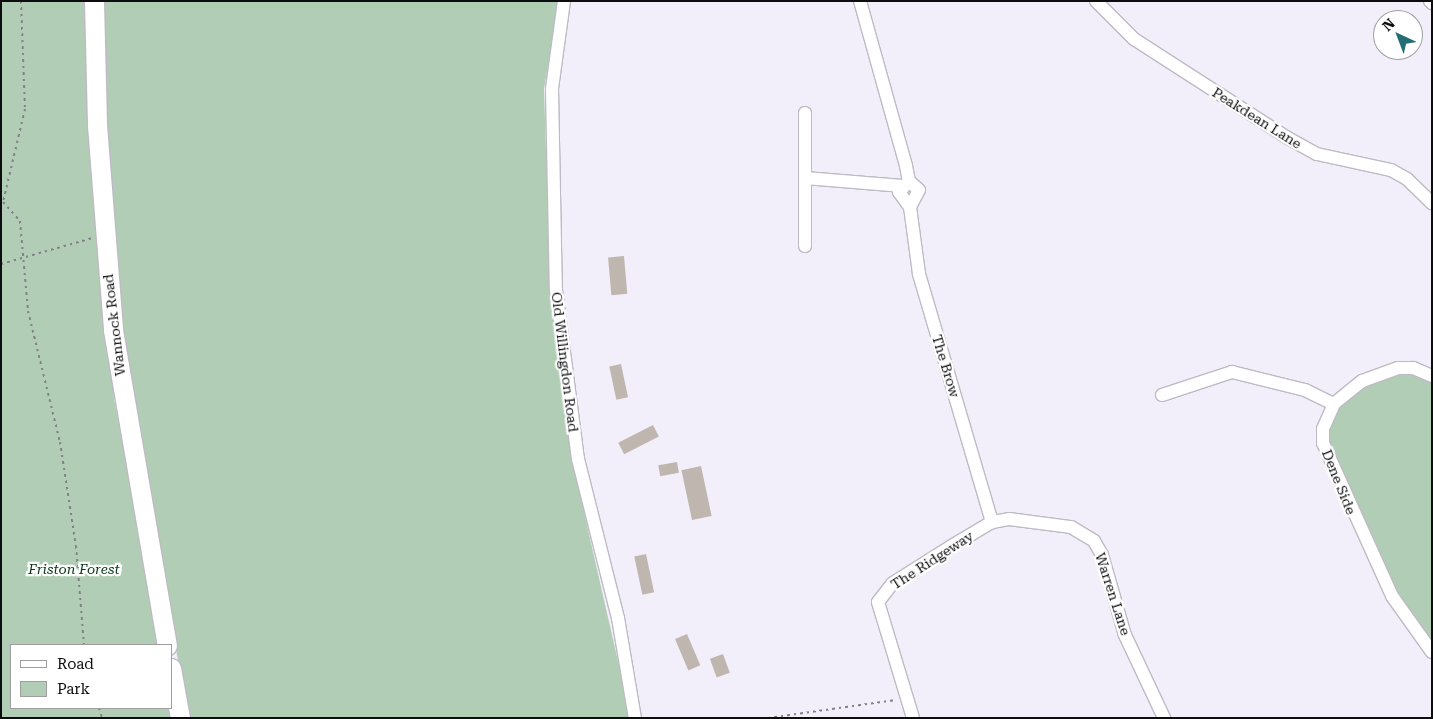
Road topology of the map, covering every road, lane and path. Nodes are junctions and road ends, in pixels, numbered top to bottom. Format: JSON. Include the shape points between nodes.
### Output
{"nodes":[{"id":1,"x":21,"y":1,"type":"edge"},
{"id":2,"x":94,"y":1,"type":"edge"},
{"id":3,"x":564,"y":1,"type":"edge"},
{"id":4,"x":860,"y":1,"type":"edge"},
{"id":5,"x":1096,"y":1,"type":"edge"},
{"id":6,"x":805,"y":114,"type":"dead end"},
{"id":7,"x":805,"y":178,"type":"junction"},
{"id":8,"x":906,"y":183,"type":"junction"},
{"id":9,"x":1432,"y":203,"type":"edge"},
{"id":10,"x":104,"y":234,"type":"junction"},
{"id":11,"x":805,"y":246,"type":"dead end"},
{"id":12,"x":23,"y":258,"type":"junction"},
{"id":13,"x":1,"y":264,"type":"edge"},
{"id":14,"x":1432,"y":376,"type":"edge"},
{"id":15,"x":1162,"y":395,"type":"dead end"},
{"id":16,"x":1334,"y":404,"type":"junction"},
{"id":17,"x":992,"y":522,"type":"junction"},
{"id":18,"x":84,"y":644,"type":"edge"},
{"id":19,"x":167,"y":644,"type":"edge"},
{"id":20,"x":1432,"y":652,"type":"edge"},
{"id":21,"x":172,"y":674,"type":"edge"},
{"id":22,"x":906,"y":699,"type":"junction"},
{"id":23,"x":180,"y":718,"type":"edge"},
{"id":24,"x":635,"y":718,"type":"edge"},
{"id":25,"x":768,"y":718,"type":"edge"},
{"id":26,"x":913,"y":718,"type":"edge"},
{"id":27,"x":1164,"y":718,"type":"edge"}],
"edges":[{"from":1,"to":12,"type":"path","via":[[25,109],[3,202],[20,221]]},
{"from":2,"to":10,"type":"street","name":"Wannock Road"},
{"from":3,"to":24,"type":"street","name":"Old Willingdon Road","via":[[552,89],[556,290],[578,459],[618,618]]},
{"from":4,"to":8,"type":"street","name":"The Brow"},
{"from":5,"to":9,"type":"street","name":"Peakdean Lane","via":[[1134,39],[1286,137],[1317,154],[1391,170],[1407,179]]},
{"from":6,"to":7,"type":"street"},
{"from":7,"to":8,"type":"street"},
{"from":7,"to":11,"type":"street"},
{"from":8,"to":17,"type":"street","name":"The Brow","via":[[899,192],[910,207],[919,274]]},
{"from":10,"to":12,"type":"path"},
{"from":10,"to":19,"type":"street","name":"Wannock Road","via":[[130,443]]},
{"from":12,"to":13,"type":"path"},
{"from":12,"to":18,"type":"path","via":[[28,311],[60,442],[76,546]]},
{"from":14,"to":16,"type":"street","via":[[1413,368],[1380,372]]},
{"from":15,"to":16,"type":"street","via":[[1232,372],[1298,388]]},
{"from":16,"to":20,"type":"street","name":"Dene Side","via":[[1323,429],[1329,464],[1392,596]]},
{"from":17,"to":22,"type":"street","name":"The Ridgeway","via":[[893,583],[878,602]]},
{"from":17,"to":27,"type":"street","name":"Warren Lane","via":[[1028,519],[1054,523],[1085,532],[1094,541],[1125,635]]},
{"from":21,"to":23,"type":"street"},
{"from":22,"to":25,"type":"path"},
{"from":22,"to":26,"type":"street","name":"The Ridgeway"}]}
